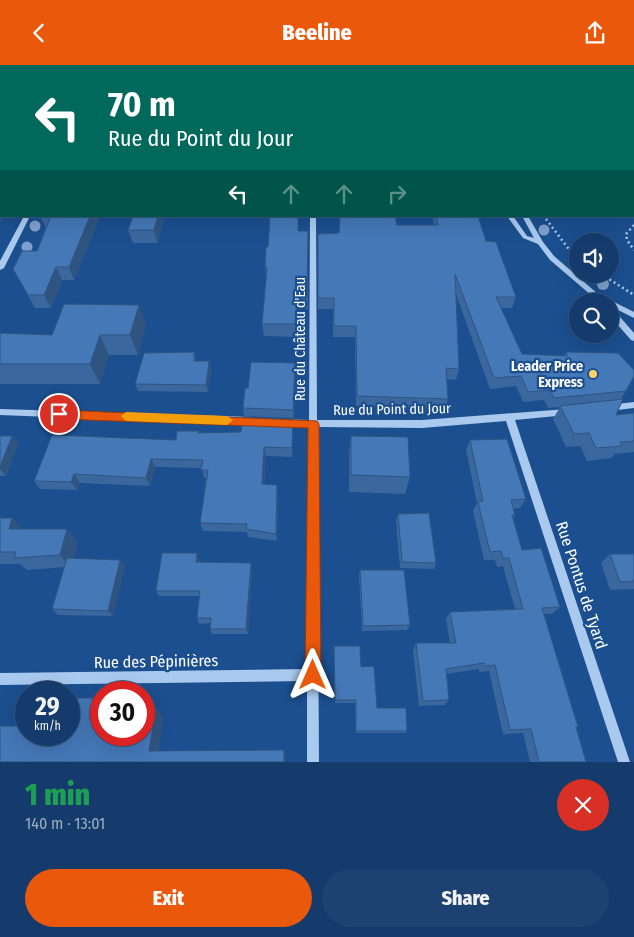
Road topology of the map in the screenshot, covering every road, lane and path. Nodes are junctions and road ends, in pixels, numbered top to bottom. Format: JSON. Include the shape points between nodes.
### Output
{"nodes":[{"id":1,"x":26,"y":217,"type":"edge"},
{"id":2,"x":313,"y":217,"type":"edge"},
{"id":3,"x":511,"y":217,"type":"edge"},
{"id":4,"x":526,"y":217,"type":"edge"},
{"id":5,"x":544,"y":217,"type":"edge"},
{"id":6,"x":634,"y":225,"type":"edge"},
{"id":7,"x":540,"y":243,"type":"junction"},
{"id":8,"x":569,"y":249,"type":"edge"},
{"id":9,"x":634,"y":250,"type":"edge"},
{"id":10,"x":0,"y":268,"type":"edge"},
{"id":11,"x":613,"y":283,"type":"edge"},
{"id":12,"x":593,"y":293,"type":"edge"},
{"id":13,"x":634,"y":295,"type":"edge"},
{"id":14,"x":619,"y":308,"type":"edge"},
{"id":15,"x":634,"y":315,"type":"edge"},
{"id":16,"x":619,"y":321,"type":"edge"},
{"id":17,"x":634,"y":338,"type":"edge"},
{"id":18,"x":634,"y":405,"type":"edge"},
{"id":19,"x":596,"y":409,"type":"edge"},
{"id":20,"x":577,"y":411,"type":"edge"},
{"id":21,"x":0,"y":412,"type":"edge"},
{"id":22,"x":510,"y":418,"type":"junction"},
{"id":23,"x":313,"y":424,"type":"junction"},
{"id":24,"x":313,"y":675,"type":"junction"},
{"id":25,"x":0,"y":679,"type":"edge"},
{"id":26,"x":313,"y":762,"type":"edge"},
{"id":27,"x":624,"y":762,"type":"edge"}],
"edges":[{"from":1,"to":10,"type":"street"},
{"from":2,"to":23,"type":"street","name":"Rue du Château d'Eau"},
{"from":3,"to":7,"type":"street","via":[[525,237]]},
{"from":4,"to":7,"type":"street"},
{"from":5,"to":8,"type":"path"},
{"from":6,"to":9,"type":"path","via":[[626,234]]},
{"from":7,"to":12,"type":"street","via":[[552,258]]},
{"from":11,"to":13,"type":"path"},
{"from":14,"to":15,"type":"street"},
{"from":16,"to":17,"type":"street"},
{"from":18,"to":19,"type":"street"},
{"from":20,"to":22,"type":"street","name":"Rue du Point du Jour"},
{"from":21,"to":23,"type":"street","name":"Rue du Point du Jour"},
{"from":22,"to":23,"type":"street","name":"Rue du Point du Jour","via":[[422,424]]},
{"from":22,"to":27,"type":"street","name":"Rue Pontus de Tyard"},
{"from":23,"to":24,"type":"street","name":"Rue du Château d'Eau"},
{"from":24,"to":25,"type":"street","name":"Rue des Pépinières"},
{"from":24,"to":26,"type":"street","name":"Rue du Château d'Eau"}]}
